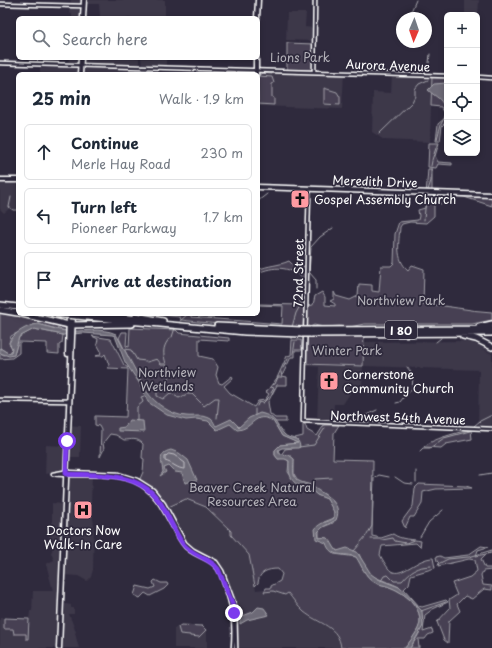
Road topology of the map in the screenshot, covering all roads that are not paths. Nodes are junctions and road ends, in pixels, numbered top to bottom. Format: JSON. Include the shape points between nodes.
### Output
{"nodes":[{"id":1,"x":83,"y":0,"type":"edge"},
{"id":2,"x":258,"y":0,"type":"edge"},
{"id":3,"x":315,"y":0,"type":"edge"},
{"id":4,"x":0,"y":4,"type":"edge"},
{"id":5,"x":83,"y":6,"type":"junction"},
{"id":6,"x":82,"y":16,"type":"edge"},
{"id":7,"x":257,"y":16,"type":"edge"},
{"id":8,"x":80,"y":60,"type":"edge"},
{"id":9,"x":256,"y":60,"type":"edge"},
{"id":10,"x":0,"y":63,"type":"edge"},
{"id":11,"x":80,"y":65,"type":"junction"},
{"id":12,"x":80,"y":72,"type":"edge"},
{"id":13,"x":256,"y":72,"type":"edge"},
{"id":14,"x":314,"y":72,"type":"junction"},
{"id":15,"x":444,"y":76,"type":"edge"},
{"id":16,"x":480,"y":77,"type":"edge"},
{"id":17,"x":492,"y":78,"type":"edge"},
{"id":18,"x":0,"y":180,"type":"edge"},
{"id":19,"x":16,"y":180,"type":"edge"},
{"id":20,"x":260,"y":187,"type":"edge"},
{"id":21,"x":309,"y":188,"type":"junction"},
{"id":22,"x":492,"y":195,"type":"edge"},
{"id":23,"x":0,"y":305,"type":"edge"},
{"id":24,"x":16,"y":306,"type":"edge"},
{"id":25,"x":0,"y":310,"type":"edge"},
{"id":26,"x":16,"y":312,"type":"edge"},
{"id":27,"x":29,"y":316,"type":"edge"},
{"id":28,"x":67,"y":316,"type":"edge"},
{"id":29,"x":75,"y":316,"type":"edge"},
{"id":30,"x":84,"y":316,"type":"edge"},
{"id":31,"x":110,"y":316,"type":"edge"},
{"id":32,"x":137,"y":316,"type":"edge"},
{"id":33,"x":163,"y":321,"type":"junction"},
{"id":34,"x":492,"y":324,"type":"edge"},
{"id":35,"x":176,"y":326,"type":"junction"},
{"id":36,"x":70,"y":327,"type":"junction"},
{"id":37,"x":463,"y":330,"type":"junction"},
{"id":38,"x":492,"y":330,"type":"edge"},
{"id":39,"x":302,"y":332,"type":"junction"},
{"id":40,"x":310,"y":332,"type":"junction"},
{"id":41,"x":432,"y":333,"type":"junction"},
{"id":42,"x":492,"y":333,"type":"edge"},
{"id":43,"x":492,"y":347,"type":"edge"},
{"id":44,"x":0,"y":400,"type":"edge"},
{"id":45,"x":68,"y":401,"type":"junction"},
{"id":46,"x":304,"y":422,"type":"joint"},
{"id":47,"x":492,"y":429,"type":"edge"},
{"id":48,"x":65,"y":473,"type":"junction"},
{"id":49,"x":59,"y":648,"type":"edge"},
{"id":50,"x":234,"y":648,"type":"edge"}],
"edges":[{"from":1,"to":5,"type":"main road"},
{"from":2,"to":7,"type":"main road"},
{"from":3,"to":14,"type":"street"},
{"from":4,"to":5,"type":"street"},
{"from":5,"to":6,"type":"main road"},
{"from":8,"to":11,"type":"main road"},
{"from":9,"to":13,"type":"main road"},
{"from":10,"to":11,"type":"street","name":"Aurora Avenue"},
{"from":11,"to":12,"type":"main road"},
{"from":11,"to":13,"type":"street","name":"Aurora Avenue"},
{"from":13,"to":14,"type":"street","name":"Aurora Avenue"},
{"from":14,"to":15,"type":"street","name":"Aurora Avenue"},
{"from":16,"to":17,"type":"street"},
{"from":18,"to":19,"type":"main road"},
{"from":20,"to":21,"type":"main road","name":"Meredith Drive"},
{"from":21,"to":22,"type":"main road","name":"Meredith Drive"},
{"from":21,"to":46,"type":"street","name":"72nd Street"},
{"from":23,"to":24,"type":"highway"},
{"from":25,"to":26,"type":"highway"},
{"from":27,"to":36,"type":"highway"},
{"from":28,"to":36,"type":"main road"},
{"from":29,"to":36,"type":"main road"},
{"from":30,"to":35,"type":"highway","number":"I 80"},
{"from":31,"to":33,"type":"highway","number":"I 80"},
{"from":32,"to":33,"type":"highway"},
{"from":33,"to":39,"type":"highway","number":"I 80"},
{"from":34,"to":37,"type":"highway"},
{"from":35,"to":36,"type":"highway"},
{"from":35,"to":39,"type":"highway","number":"I 80","via":[[257,333]]},
{"from":36,"to":45,"type":"main road"},
{"from":37,"to":38,"type":"highway","number":"I 80"},
{"from":37,"to":40,"type":"highway","number":"I 80"},
{"from":39,"to":40,"type":"highway","number":"I 80","bridge":true},
{"from":40,"to":41,"type":"highway","number":"I 80"},
{"from":41,"to":42,"type":"highway","number":"I 80"},
{"from":41,"to":43,"type":"highway","via":[[468,336]]},
{"from":44,"to":45,"type":"street"},
{"from":45,"to":48,"type":"main road"},
{"from":46,"to":47,"type":"street","name":"Northwest 54th Avenue"},
{"from":48,"to":49,"type":"main road"},
{"from":48,"to":50,"type":"street","via":[[124,478],[141,485],[156,497],[183,544],[214,564],[220,571],[233,610]]}]}
